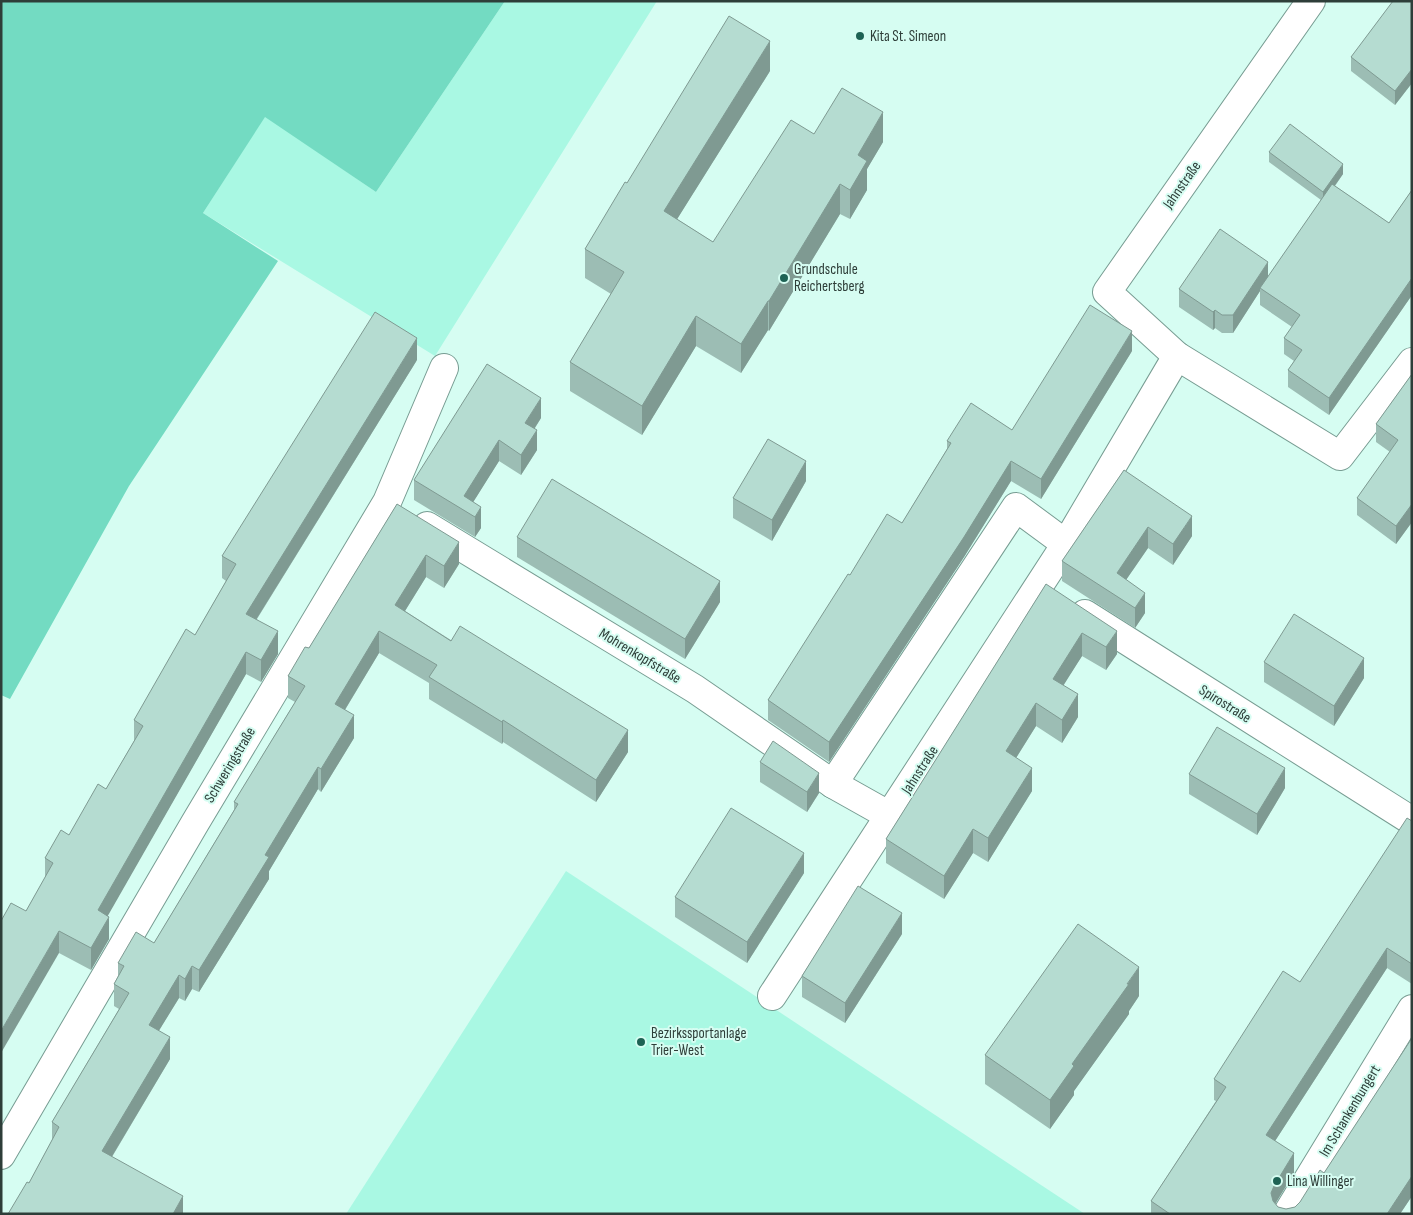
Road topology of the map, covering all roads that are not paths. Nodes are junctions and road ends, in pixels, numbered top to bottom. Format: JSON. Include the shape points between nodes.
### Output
{"nodes":[{"id":1,"x":1311,"y":1,"type":"edge"},
{"id":2,"x":1177,"y":356,"type":"junction"},
{"id":3,"x":1412,"y":362,"type":"edge"},
{"id":4,"x":444,"y":368,"type":"dead end"},
{"id":5,"x":387,"y":502,"type":"junction"},
{"id":6,"x":1066,"y":544,"type":"junction"},
{"id":7,"x":1040,"y":585,"type":"junction"},
{"id":8,"x":833,"y":784,"type":"junction"},
{"id":9,"x":890,"y":816,"type":"junction"},
{"id":10,"x":1412,"y":820,"type":"edge"},
{"id":11,"x":772,"y":996,"type":"dead end"},
{"id":12,"x":1412,"y":1009,"type":"edge"},
{"id":13,"x":1,"y":1155,"type":"edge"},
{"id":14,"x":1287,"y":1214,"type":"edge"}],
"edges":[{"from":1,"to":2,"type":"street","name":"Jahnstraße","via":[[1107,292]]},
{"from":2,"to":3,"type":"street","name":"Jahnstraße","via":[[1340,456]]},
{"from":2,"to":6,"type":"street","name":"Jahnstraße"},
{"from":4,"to":5,"type":"street","name":"Schweringstraße"},
{"from":5,"to":8,"type":"street","name":"Mohrenkopfstraße","via":[[695,689]]},
{"from":5,"to":13,"type":"street","name":"Schweringstraße"},
{"from":6,"to":7,"type":"street","name":"Jahnstraße"},
{"from":6,"to":8,"type":"street","via":[[1016,507]]},
{"from":7,"to":9,"type":"street","name":"Jahnstraße"},
{"from":7,"to":10,"type":"street","name":"Spirostraße"},
{"from":8,"to":9,"type":"street","name":"Mohrenkopfstraße"},
{"from":9,"to":11,"type":"street","name":"Jahnstraße"},
{"from":12,"to":14,"type":"street","name":"Im Schankenbungert"}]}
